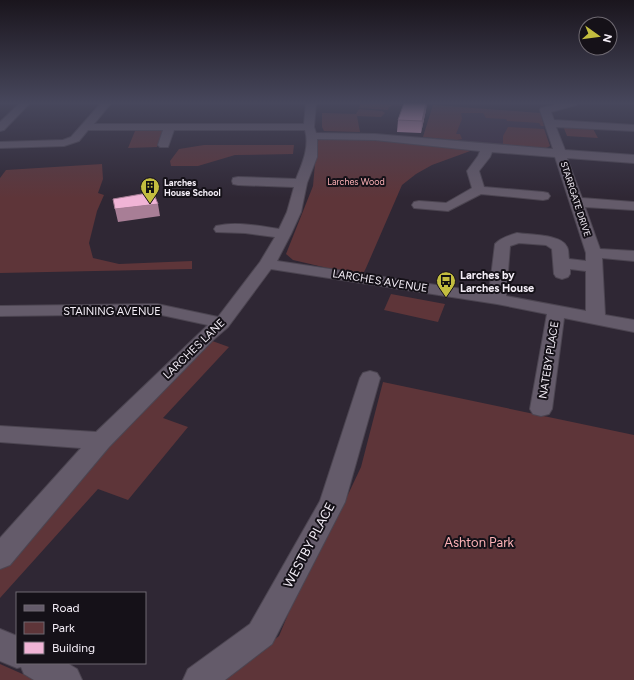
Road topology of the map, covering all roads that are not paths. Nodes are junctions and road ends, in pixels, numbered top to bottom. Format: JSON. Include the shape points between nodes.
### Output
{"nodes":[{"id":1,"x":79,"y":135,"type":"edge"},
{"id":2,"x":167,"y":135,"type":"edge"},
{"id":3,"x":311,"y":135,"type":"edge"},
{"id":4,"x":350,"y":135,"type":"edge"},
{"id":5,"x":554,"y":135,"type":"edge"},
{"id":6,"x":0,"y":145,"type":"edge"},
{"id":7,"x":164,"y":145,"type":"dead end"},
{"id":8,"x":487,"y":148,"type":"junction"},
{"id":9,"x":561,"y":154,"type":"junction"},
{"id":10,"x":634,"y":158,"type":"edge"},
{"id":11,"x":238,"y":181,"type":"dead end"},
{"id":12,"x":301,"y":183,"type":"junction"},
{"id":13,"x":479,"y":190,"type":"junction"},
{"id":14,"x":543,"y":196,"type":"dead end"},
{"id":15,"x":577,"y":202,"type":"junction"},
{"id":16,"x":419,"y":205,"type":"dead end"},
{"id":17,"x":634,"y":206,"type":"edge"},
{"id":18,"x":221,"y":229,"type":"dead end"},
{"id":19,"x":284,"y":234,"type":"junction"},
{"id":20,"x":634,"y":256,"type":"edge"},
{"id":21,"x":594,"y":260,"type":"junction"},
{"id":22,"x":267,"y":264,"type":"junction"},
{"id":23,"x":497,"y":299,"type":"junction"},
{"id":24,"x":0,"y":311,"type":"edge"},
{"id":25,"x":556,"y":311,"type":"junction"},
{"id":26,"x":597,"y":319,"type":"junction"},
{"id":27,"x":222,"y":323,"type":"junction"},
{"id":28,"x":634,"y":326,"type":"edge"},
{"id":29,"x":370,"y":378,"type":"dead end"},
{"id":30,"x":541,"y":409,"type":"dead end"},
{"id":31,"x":0,"y":434,"type":"edge"},
{"id":32,"x":101,"y":440,"type":"junction"},
{"id":33,"x":0,"y":556,"type":"edge"},
{"id":34,"x":0,"y":644,"type":"edge"},
{"id":35,"x":16,"y":652,"type":"edge"},
{"id":36,"x":37,"y":664,"type":"edge"},
{"id":37,"x":66,"y":680,"type":"edge"},
{"id":38,"x":199,"y":680,"type":"edge"}],
"edges":[{"from":1,"to":6,"type":"street","via":[[64,143]]},
{"from":2,"to":7,"type":"street"},
{"from":3,"to":12,"type":"street","name":"LARCHES LANE","via":[[311,157]]},
{"from":4,"to":8,"type":"street"},
{"from":5,"to":9,"type":"street","name":"STARRGATE DRIVE"},
{"from":8,"to":9,"type":"street"},
{"from":8,"to":13,"type":"street","via":[[484,157],[473,171]]},
{"from":9,"to":10,"type":"street"},
{"from":9,"to":15,"type":"street","name":"STARRGATE DRIVE"},
{"from":11,"to":12,"type":"street"},
{"from":12,"to":19,"type":"street","name":"LARCHES LANE","via":[[294,212]]},
{"from":13,"to":14,"type":"street"},
{"from":13,"to":16,"type":"street","via":[[448,207]]},
{"from":15,"to":17,"type":"street"},
{"from":15,"to":21,"type":"street","name":"STARRGATE DRIVE"},
{"from":18,"to":19,"type":"street"},
{"from":19,"to":22,"type":"street","name":"LARCHES LANE"},
{"from":20,"to":21,"type":"street"},
{"from":21,"to":23,"type":"street","via":[[562,269],[560,247],[550,241],[517,238],[503,244]]},
{"from":21,"to":26,"type":"street","name":"STARRGATE DRIVE"},
{"from":22,"to":23,"type":"street","name":"LARCHES AVENUE"},
{"from":22,"to":27,"type":"street","name":"LARCHES LANE"},
{"from":23,"to":25,"type":"street","name":"LARCHES AVENUE"},
{"from":24,"to":27,"type":"street","name":"STAINING AVENUE","via":[[157,309]]},
{"from":25,"to":26,"type":"street","name":"LARCHES AVENUE"},
{"from":25,"to":30,"type":"street","name":"NATEBY PLACE"},
{"from":26,"to":28,"type":"street","name":"LARCHES AVENUE"},
{"from":27,"to":32,"type":"street","name":"LARCHES LANE"},
{"from":29,"to":38,"type":"street","name":"WESTBY PLACE","via":[[332,502],[261,634]]},
{"from":31,"to":32,"type":"street"},
{"from":32,"to":33,"type":"street","name":"LARCHES LANE"},
{"from":34,"to":35,"type":"street"},
{"from":36,"to":37,"type":"street"}]}
